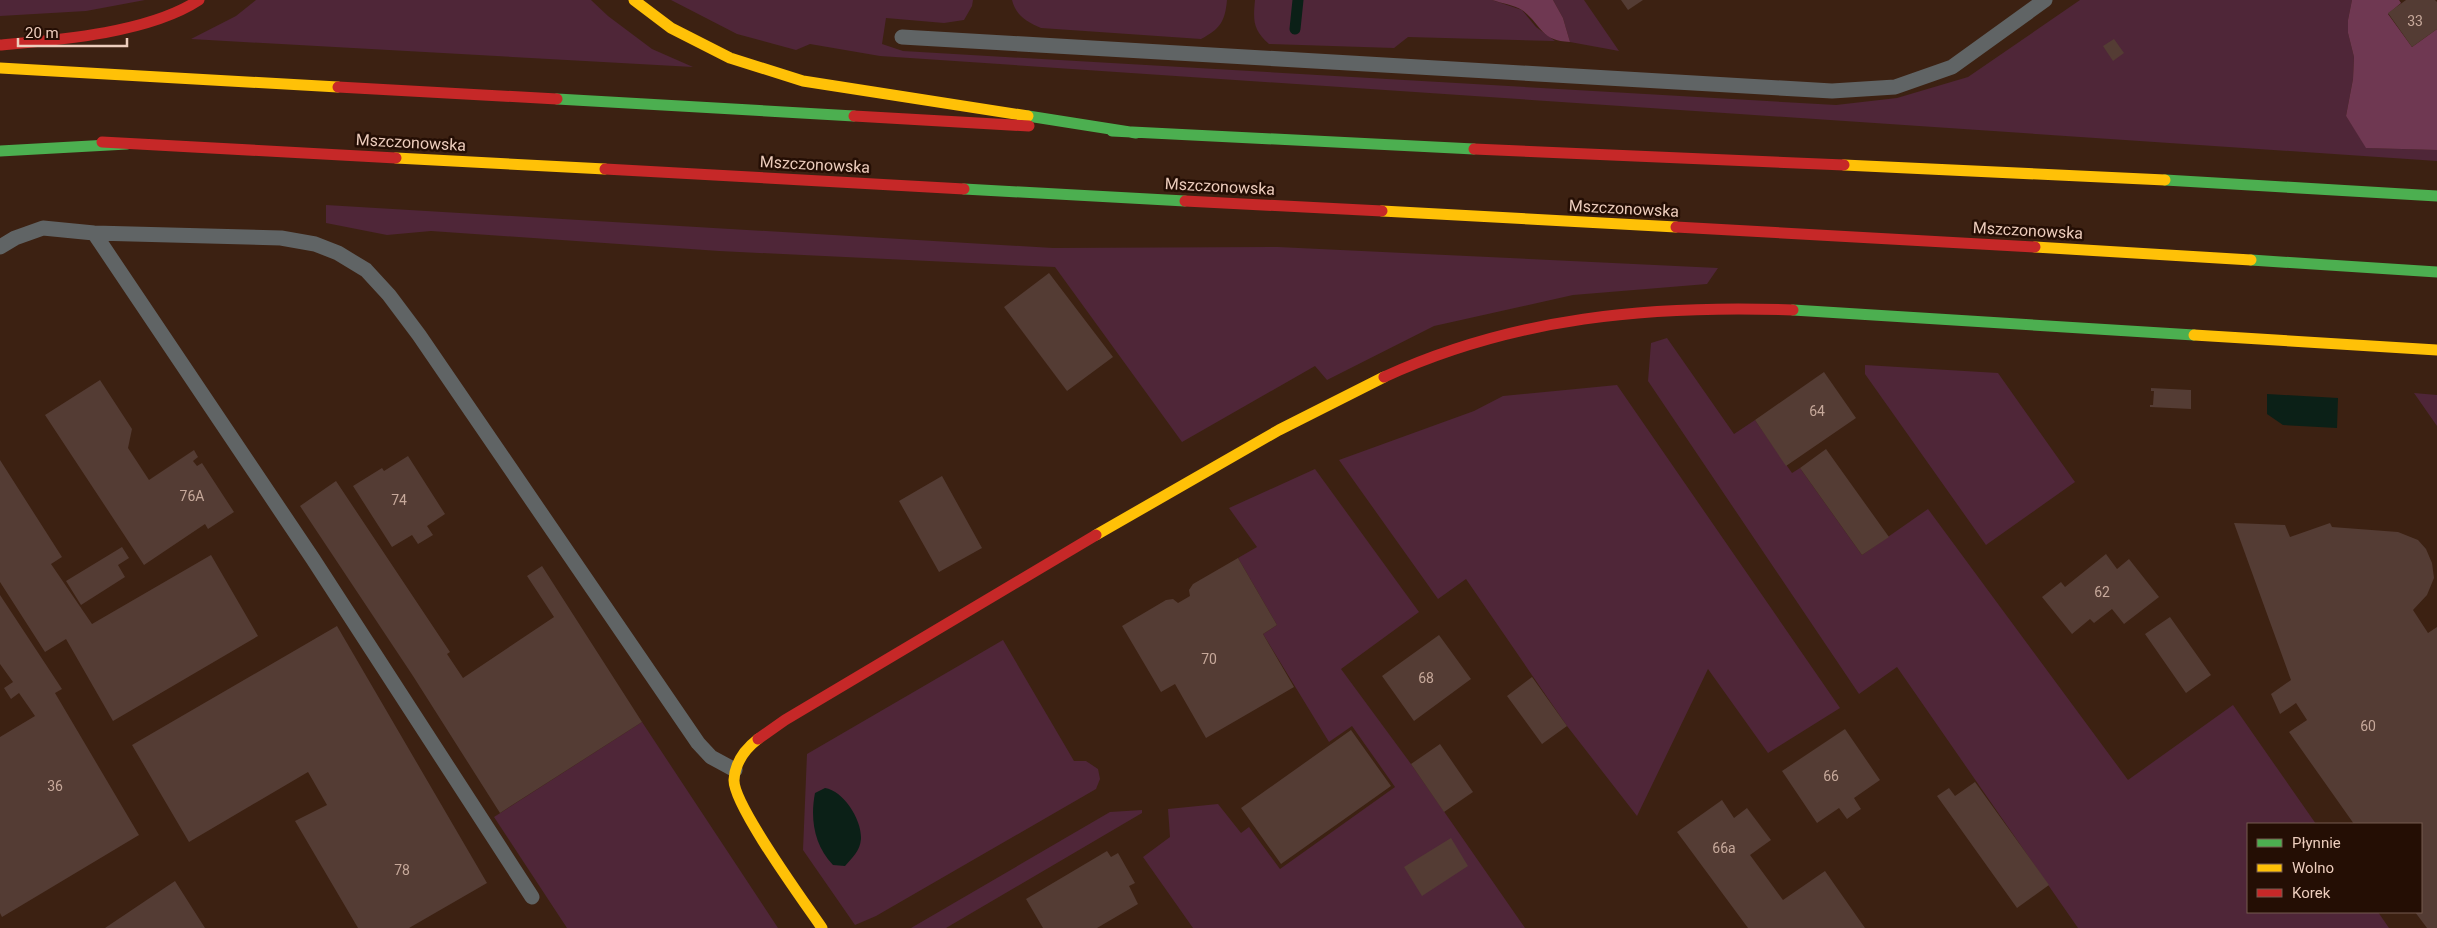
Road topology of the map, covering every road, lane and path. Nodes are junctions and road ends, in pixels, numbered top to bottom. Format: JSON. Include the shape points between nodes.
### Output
{"nodes":[{"id":1,"x":200,"y":0,"type":"edge"},
{"id":2,"x":634,"y":0,"type":"edge"},
{"id":3,"x":2045,"y":0,"type":"edge"},
{"id":4,"x":902,"y":37,"type":"dead end"},
{"id":5,"x":0,"y":45,"type":"edge"},
{"id":6,"x":0,"y":68,"type":"edge"},
{"id":7,"x":1136,"y":132,"type":"junction"},
{"id":8,"x":20,"y":138,"type":"dead end"},
{"id":9,"x":127,"y":144,"type":"junction"},
{"id":10,"x":0,"y":152,"type":"edge"},
{"id":11,"x":2437,"y":196,"type":"edge"},
{"id":12,"x":94,"y":233,"type":"junction"},
{"id":13,"x":0,"y":247,"type":"edge"},
{"id":14,"x":2437,"y":272,"type":"edge"},
{"id":15,"x":2437,"y":350,"type":"edge"},
{"id":16,"x":735,"y":770,"type":"junction"},
{"id":17,"x":532,"y":897,"type":"dead end"},
{"id":18,"x":822,"y":928,"type":"edge"}],
"edges":[{"from":1,"to":5,"type":"main road","via":[[154,20],[113,32]]},
{"from":2,"to":7,"type":"main road","via":[[671,28],[730,58],[803,82]]},
{"from":3,"to":4,"type":"lane","via":[[1952,67],[1895,87],[1832,90]]},
{"from":6,"to":7,"type":"main road"},
{"from":7,"to":11,"type":"main road","via":[[2044,173]]},
{"from":8,"to":9,"type":"main road","name":"Mszczonowska"},
{"from":9,"to":10,"type":"main road"},
{"from":9,"to":14,"type":"main road","name":"Mszczonowska","via":[[2050,247]]},
{"from":12,"to":13,"type":"lane","via":[[43,228]]},
{"from":12,"to":16,"type":"lane","via":[[281,238],[315,244],[366,270],[418,335],[698,743],[711,757]]},
{"from":12,"to":17,"type":"lane","via":[[313,559]]},
{"from":15,"to":16,"type":"main road","via":[[1782,309],[1659,310],[1587,316],[1480,340],[1390,374],[1286,425],[785,720],[756,740],[739,759]]},
{"from":16,"to":18,"type":"main road","via":[[736,794],[756,830]]}]}
